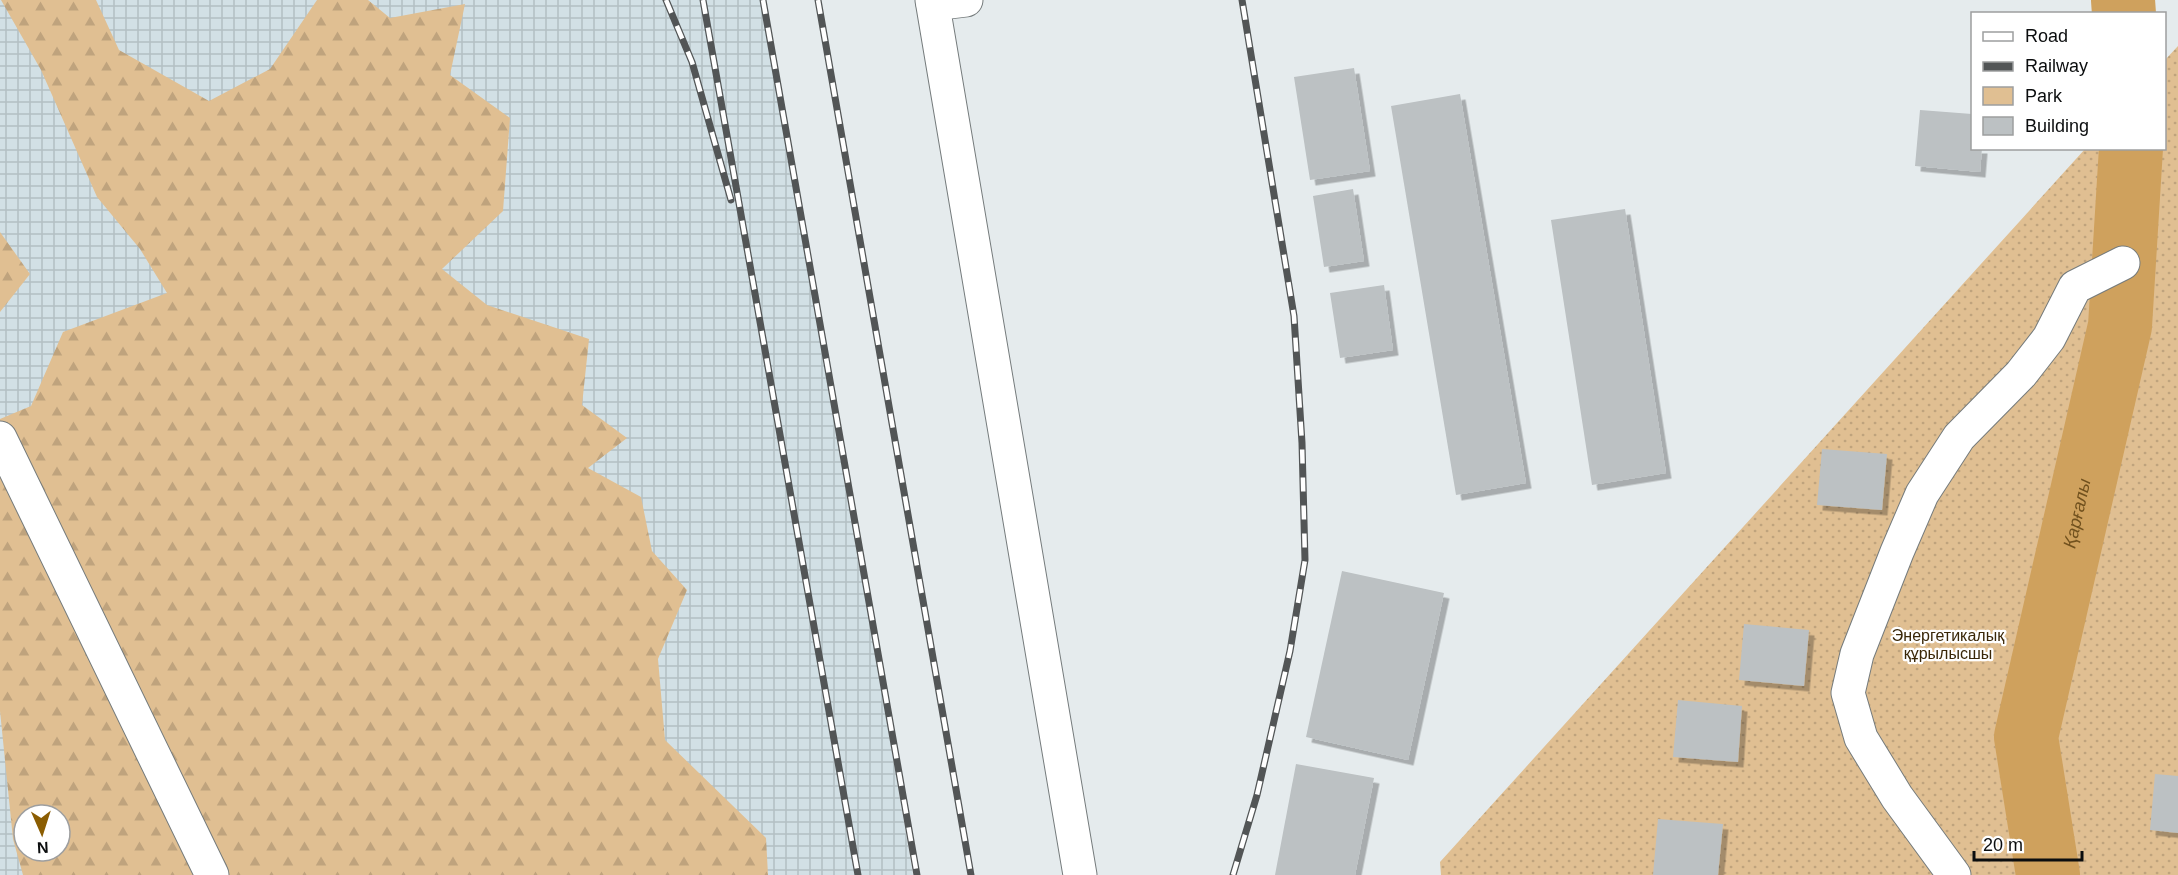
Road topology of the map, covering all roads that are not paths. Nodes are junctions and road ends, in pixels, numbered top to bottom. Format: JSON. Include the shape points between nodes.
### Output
{"nodes":[{"id":1,"x":966,"y":0,"type":"edge"},
{"id":2,"x":932,"y":2,"type":"edge"},
{"id":3,"x":2123,"y":263,"type":"dead end"},
{"id":4,"x":0,"y":438,"type":"edge"},
{"id":5,"x":212,"y":875,"type":"edge"},
{"id":6,"x":1080,"y":875,"type":"edge"},
{"id":7,"x":1954,"y":875,"type":"edge"}],
"edges":[{"from":1,"to":2,"type":"street"},
{"from":2,"to":6,"type":"street"},
{"from":3,"to":7,"type":"street","via":[[2076,287],[2049,338],[2021,374],[1959,437],[1922,494],[1857,654],[1848,693],[1861,738],[1897,797]]},
{"from":4,"to":5,"type":"street"}]}
